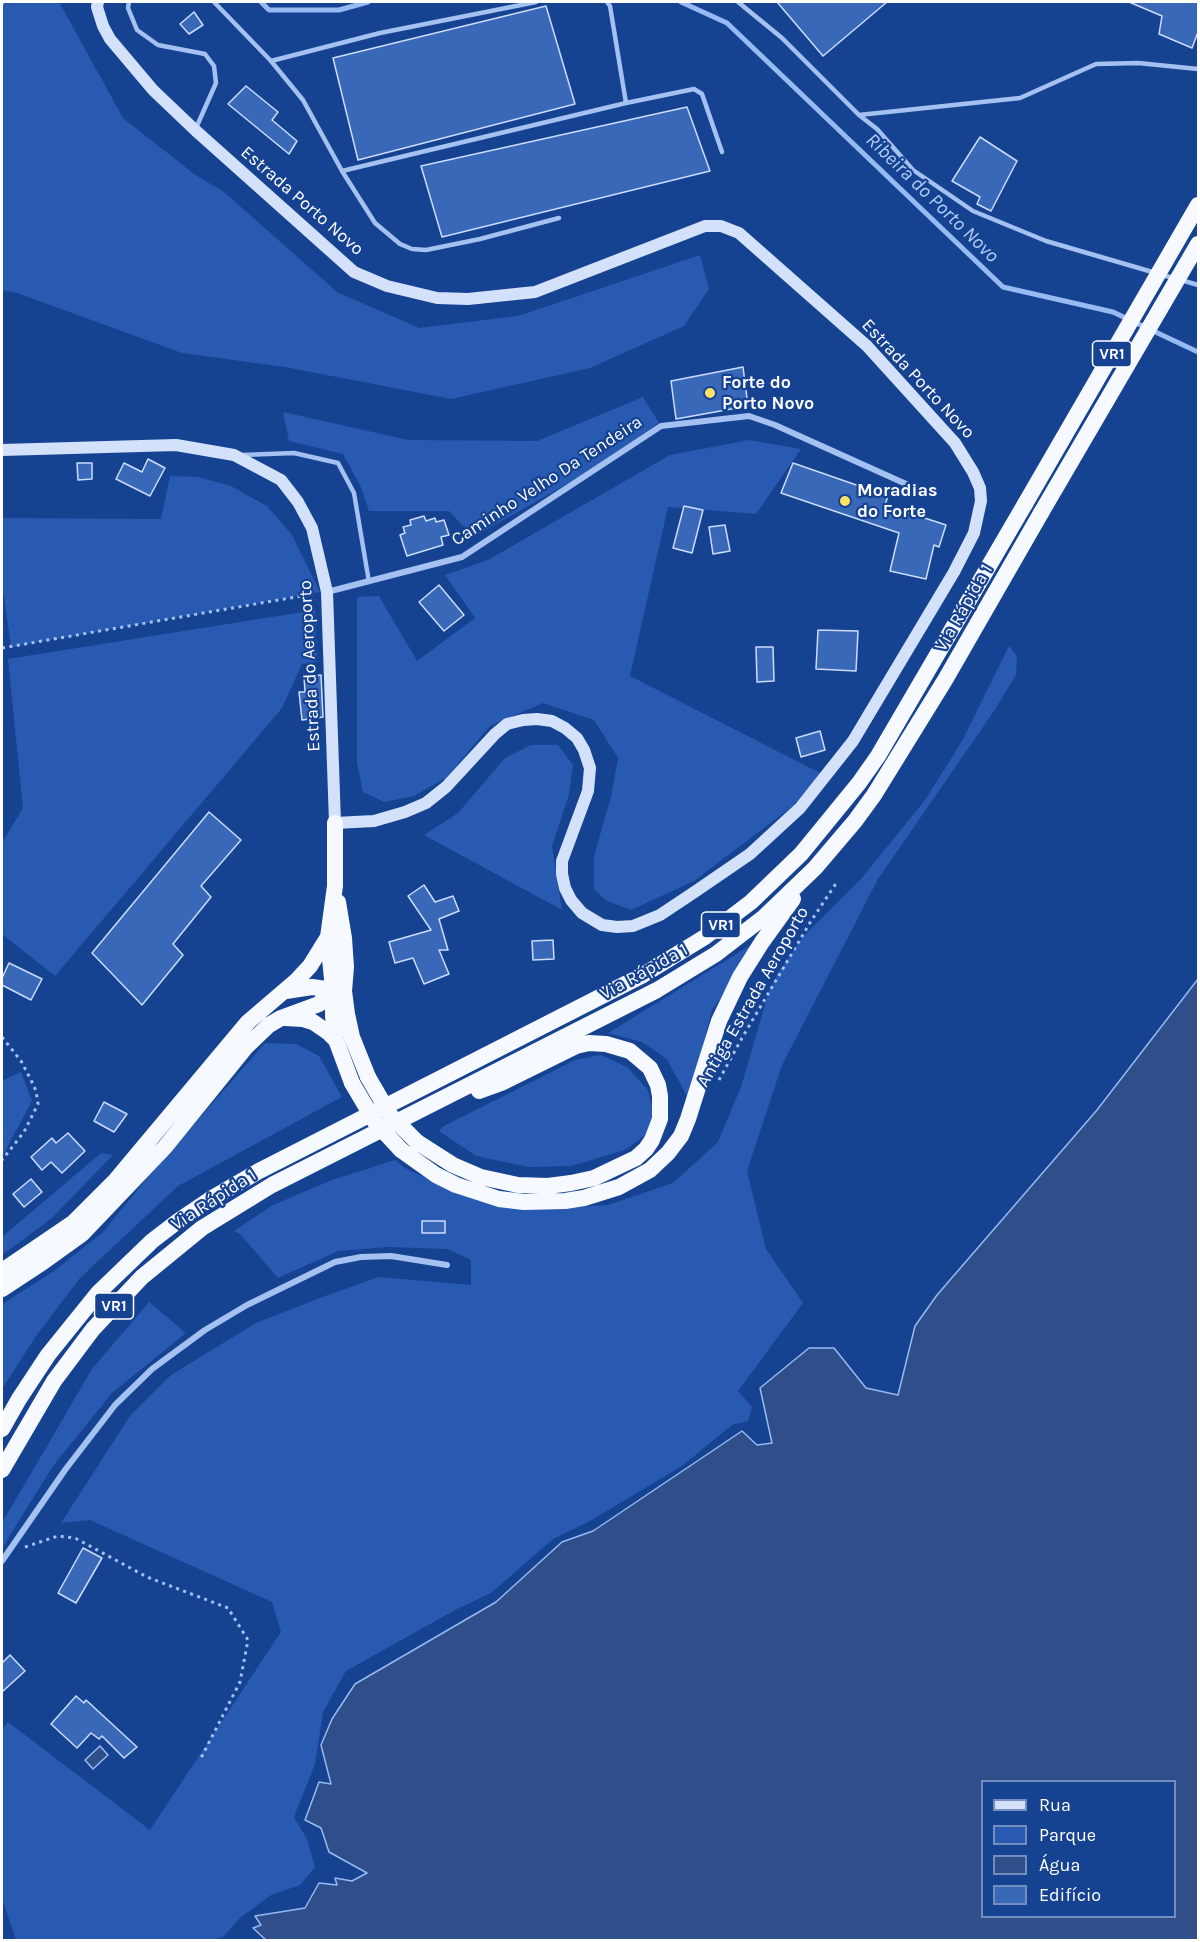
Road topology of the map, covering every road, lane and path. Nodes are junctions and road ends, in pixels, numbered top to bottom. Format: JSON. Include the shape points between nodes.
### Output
{"nodes":[{"id":1,"x":98,"y":2,"type":"edge"},
{"id":2,"x":129,"y":2,"type":"edge"},
{"id":3,"x":214,"y":2,"type":"edge"},
{"id":4,"x":536,"y":2,"type":"edge"},
{"id":5,"x":607,"y":2,"type":"edge"},
{"id":6,"x":738,"y":2,"type":"edge"},
{"id":7,"x":272,"y":61,"type":"junction"},
{"id":8,"x":1198,"y":69,"type":"edge"},
{"id":9,"x":626,"y":103,"type":"junction"},
{"id":10,"x":859,"y":115,"type":"junction"},
{"id":11,"x":195,"y":130,"type":"junction"},
{"id":12,"x":722,"y":152,"type":"dead end"},
{"id":13,"x":342,"y":171,"type":"junction"},
{"id":14,"x":1198,"y":205,"type":"edge"},
{"id":15,"x":559,"y":218,"type":"dead end"},
{"id":16,"x":1198,"y":244,"type":"edge"},
{"id":17,"x":1198,"y":285,"type":"edge"},
{"id":18,"x":2,"y":450,"type":"edge"},
{"id":19,"x":234,"y":455,"type":"junction"},
{"id":20,"x":915,"y":488,"type":"dead end"},
{"id":21,"x":369,"y":582,"type":"junction"},
{"id":22,"x":327,"y":592,"type":"junction"},
{"id":23,"x":2,"y":648,"type":"edge"},
{"id":24,"x":335,"y":823,"type":"junction"},
{"id":25,"x":815,"y":868,"type":"junction"},
{"id":26,"x":837,"y":882,"type":"dead end"},
{"id":27,"x":335,"y":886,"type":"junction"},
{"id":28,"x":328,"y":937,"type":"junction"},
{"id":29,"x":338,"y":991,"type":"junction"},
{"id":30,"x":283,"y":992,"type":"junction"},
{"id":31,"x":281,"y":1018,"type":"junction"},
{"id":32,"x":2,"y":1037,"type":"edge"},
{"id":33,"x":336,"y":1040,"type":"junction"},
{"id":34,"x":716,"y":1086,"type":"dead end"},
{"id":35,"x":408,"y":1117,"type":"junction"},
{"id":36,"x":2,"y":1160,"type":"edge"},
{"id":37,"x":447,"y":1265,"type":"dead end"},
{"id":38,"x":2,"y":1271,"type":"edge"},
{"id":39,"x":2,"y":1289,"type":"edge"},
{"id":40,"x":19,"y":1399,"type":"junction"},
{"id":41,"x":2,"y":1418,"type":"edge"},
{"id":42,"x":2,"y":1429,"type":"edge"},
{"id":43,"x":2,"y":1470,"type":"edge"},
{"id":44,"x":3,"y":1558,"type":"edge"},
{"id":45,"x":201,"y":1758,"type":"dead end"}],
"edges":[{"from":1,"to":11,"type":"main road","name":"Estrada Porto Novo","via":[[110,39],[153,90]]},
{"from":2,"to":11,"type":"lane","via":[[136,30],[158,45],[205,54],[214,66],[216,83]]},
{"from":3,"to":7,"type":"lane"},
{"from":4,"to":7,"type":"lane","via":[[380,33]]},
{"from":5,"to":9,"type":"lane"},
{"from":6,"to":10,"type":"lane","via":[[782,38]]},
{"from":7,"to":13,"type":"lane","via":[[303,100]]},
{"from":8,"to":10,"type":"lane","via":[[1138,63],[1096,64],[1020,98]]},
{"from":9,"to":12,"type":"lane","via":[[694,89],[702,94]]},
{"from":9,"to":13,"type":"lane"},
{"from":10,"to":17,"type":"lane","via":[[877,129],[913,170],[973,211],[1046,241]]},
{"from":11,"to":24,"type":"main road","name":"Estrada Porto Novo","via":[[354,272],[387,286],[437,298],[535,292],[705,226],[721,226],[739,233],[867,346],[955,443],[980,488],[974,533],[853,741],[800,808],[750,854],[660,915],[633,926],[602,925],[582,913],[571,900],[563,880],[562,861],[588,791],[590,768],[577,738],[552,721],[507,724],[446,788],[426,803],[374,821]]},
{"from":13,"to":15,"type":"lane","via":[[375,223],[412,249],[448,246]]},
{"from":14,"to":40,"type":"highway","name":"Via Rápida 1","number":"VR1","bridge":true,"via":[[878,756],[801,854],[751,902],[705,937],[643,975],[280,1160],[201,1205],[152,1241],[98,1293],[48,1355]]},
{"from":16,"to":25,"type":"highway","name":"Via Rápida 1","number":"VR1","bridge":true,"via":[[893,766],[855,821]]},
{"from":18,"to":19,"type":"main road","name":"Estrada do Aeroporto","via":[[176,445]]},
{"from":19,"to":21,"type":"lane","via":[[294,453],[338,463],[354,493]]},
{"from":19,"to":22,"type":"main road","name":"Estrada do Aeroporto","via":[[281,480],[298,502],[312,528]]},
{"from":20,"to":21,"type":"street","name":"Caminho Velho Da Tendeira","via":[[749,416],[661,426],[462,557]]},
{"from":21,"to":22,"type":"street","name":"Caminho Velho Da Tendeira"},
{"from":22,"to":23,"type":"path"},
{"from":22,"to":24,"type":"main road","name":"Estrada do Aeroporto"},
{"from":24,"to":27,"type":"highway"},
{"from":25,"to":33,"type":"highway","bridge":true,"via":[[762,942],[718,1021],[681,1136],[650,1170],[618,1187],[584,1198],[524,1202],[499,1199],[436,1175],[401,1150],[375,1122],[352,1083]]},
{"from":25,"to":35,"type":"highway","name":"Via Rápida 1","number":"VR1","via":[[741,936],[667,984]]},
{"from":26,"to":34,"type":"path","name":"Antiga Estrada Aeroporto"},
{"from":27,"to":28,"type":"highway"},
{"from":27,"to":29,"type":"highway","via":[[346,967]]},
{"from":28,"to":29,"type":"highway"},
{"from":28,"to":30,"type":"highway","via":[[310,966]]},
{"from":29,"to":30,"type":"highway","via":[[312,987]]},
{"from":29,"to":31,"type":"highway","via":[[319,1004]]},
{"from":29,"to":33,"type":"highway","via":[[333,1016]]},
{"from":29,"to":35,"type":"highway","bridge":true,"via":[[368,1077],[390,1115],[417,1142],[453,1165],[492,1181],[548,1186],[594,1178],[619,1168],[636,1158],[652,1140],[660,1119],[660,1096],[650,1068],[630,1051],[589,1043],[501,1083]]},
{"from":30,"to":38,"type":"highway","via":[[248,1022],[115,1181],[74,1222]]},
{"from":31,"to":33,"type":"highway","via":[[313,1022]]},
{"from":31,"to":39,"type":"highway","via":[[246,1047],[165,1147],[82,1234]]},
{"from":32,"to":36,"type":"path","via":[[31,1080],[38,1104],[24,1132]]},
{"from":35,"to":43,"type":"highway","name":"Via Rápida 1","number":"VR1","via":[[272,1185],[171,1251],[115,1304],[73,1354]]},
{"from":37,"to":44,"type":"street","via":[[391,1256],[335,1262],[205,1330],[152,1370],[115,1405]]},
{"from":40,"to":41,"type":"highway"},
{"from":40,"to":42,"type":"highway","name":"Via Rápida 1","number":"VR1"},
{"from":44,"to":45,"type":"path","via":[[43,1540],[58,1536],[75,1538],[147,1577],[228,1608],[248,1640],[240,1682]]}]}
